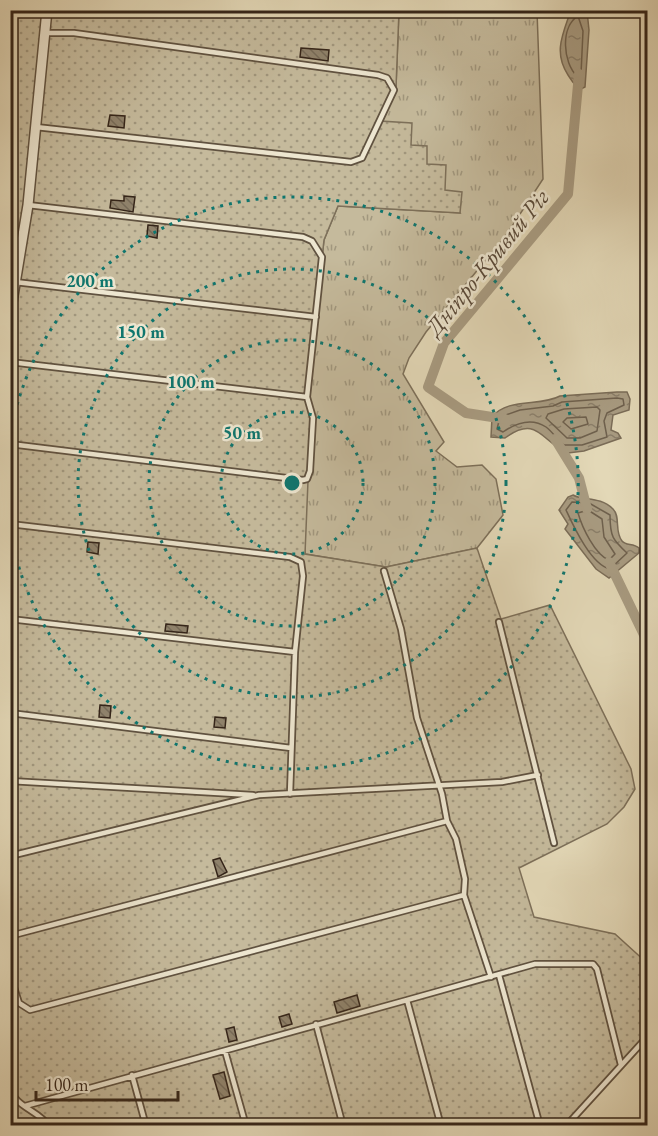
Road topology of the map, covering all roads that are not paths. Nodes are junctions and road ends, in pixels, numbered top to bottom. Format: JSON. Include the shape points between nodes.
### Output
{"nodes":[{"id":1,"x":47,"y":10,"type":"edge"},
{"id":2,"x":44,"y":33,"type":"junction"},
{"id":3,"x":34,"y":126,"type":"junction"},
{"id":4,"x":28,"y":205,"type":"junction"},
{"id":5,"x":15,"y":282,"type":"junction"},
{"id":6,"x":10,"y":314,"type":"edge"},
{"id":7,"x":316,"y":317,"type":"junction"},
{"id":8,"x":10,"y":362,"type":"edge"},
{"id":9,"x":307,"y":398,"type":"junction"},
{"id":10,"x":10,"y":444,"type":"edge"},
{"id":11,"x":10,"y":524,"type":"edge"},
{"id":12,"x":384,"y":571,"type":"dead end"},
{"id":13,"x":10,"y":619,"type":"edge"},
{"id":14,"x":499,"y":622,"type":"dead end"},
{"id":15,"x":295,"y":652,"type":"junction"},
{"id":16,"x":10,"y":714,"type":"edge"},
{"id":17,"x":291,"y":748,"type":"junction"},
{"id":18,"x":538,"y":775,"type":"junction"},
{"id":19,"x":10,"y":781,"type":"edge"},
{"id":20,"x":439,"y":786,"type":"junction"},
{"id":21,"x":290,"y":794,"type":"junction"},
{"id":22,"x":258,"y":795,"type":"junction"},
{"id":23,"x":447,"y":821,"type":"junction"},
{"id":24,"x":554,"y":843,"type":"dead end"},
{"id":25,"x":10,"y":856,"type":"edge"},
{"id":26,"x":464,"y":895,"type":"junction"},
{"id":27,"x":10,"y":936,"type":"edge"},
{"id":28,"x":10,"y":975,"type":"edge"},
{"id":29,"x":499,"y":975,"type":"junction"},
{"id":30,"x":491,"y":977,"type":"junction"},
{"id":31,"x":407,"y":1000,"type":"junction"},
{"id":32,"x":316,"y":1024,"type":"junction"},
{"id":33,"x":648,"y":1036,"type":"edge"},
{"id":34,"x":225,"y":1051,"type":"junction"},
{"id":35,"x":621,"y":1065,"type":"junction"},
{"id":36,"x":132,"y":1075,"type":"junction"},
{"id":37,"x":10,"y":1088,"type":"edge"},
{"id":38,"x":25,"y":1106,"type":"junction"},
{"id":39,"x":49,"y":1125,"type":"edge"},
{"id":40,"x":146,"y":1125,"type":"edge"},
{"id":41,"x":246,"y":1125,"type":"edge"},
{"id":42,"x":343,"y":1125,"type":"edge"},
{"id":43,"x":441,"y":1125,"type":"edge"},
{"id":44,"x":540,"y":1125,"type":"edge"},
{"id":45,"x":566,"y":1125,"type":"edge"}],
"edges":[{"from":1,"to":2,"type":"street"},
{"from":2,"to":3,"type":"street"},
{"from":2,"to":3,"type":"lane","via":[[74,33],[378,75],[387,78],[394,90],[362,158],[351,162]]},
{"from":3,"to":4,"type":"street"},
{"from":4,"to":5,"type":"street"},
{"from":4,"to":7,"type":"lane","via":[[303,237],[312,241],[322,257]]},
{"from":5,"to":6,"type":"street"},
{"from":5,"to":7,"type":"lane"},
{"from":7,"to":9,"type":"lane"},
{"from":8,"to":9,"type":"lane"},
{"from":9,"to":10,"type":"lane","via":[[313,418],[310,471],[303,480]]},
{"from":11,"to":15,"type":"lane","via":[[296,558],[302,562],[303,576]]},
{"from":12,"to":20,"type":"lane","via":[[401,629],[417,718]]},
{"from":13,"to":15,"type":"lane"},
{"from":14,"to":18,"type":"lane"},
{"from":15,"to":17,"type":"lane"},
{"from":16,"to":17,"type":"lane"},
{"from":17,"to":21,"type":"lane"},
{"from":18,"to":20,"type":"lane"},
{"from":18,"to":24,"type":"lane"},
{"from":19,"to":22,"type":"lane"},
{"from":20,"to":21,"type":"lane"},
{"from":20,"to":23,"type":"lane"},
{"from":21,"to":22,"type":"lane"},
{"from":22,"to":25,"type":"lane"},
{"from":23,"to":26,"type":"lane","via":[[456,839],[465,879]]},
{"from":23,"to":27,"type":"lane"},
{"from":26,"to":28,"type":"lane","via":[[30,1010],[19,1004]]},
{"from":26,"to":30,"type":"lane"},
{"from":29,"to":30,"type":"lane"},
{"from":29,"to":35,"type":"lane","via":[[536,964],[593,964]]},
{"from":29,"to":44,"type":"lane"},
{"from":30,"to":31,"type":"lane"},
{"from":31,"to":32,"type":"lane"},
{"from":31,"to":43,"type":"lane"},
{"from":32,"to":34,"type":"lane"},
{"from":32,"to":42,"type":"lane"},
{"from":33,"to":35,"type":"lane"},
{"from":34,"to":36,"type":"lane"},
{"from":34,"to":41,"type":"lane"},
{"from":35,"to":45,"type":"lane"},
{"from":36,"to":38,"type":"lane"},
{"from":36,"to":40,"type":"lane"},
{"from":37,"to":38,"type":"lane"},
{"from":38,"to":39,"type":"lane"}]}
